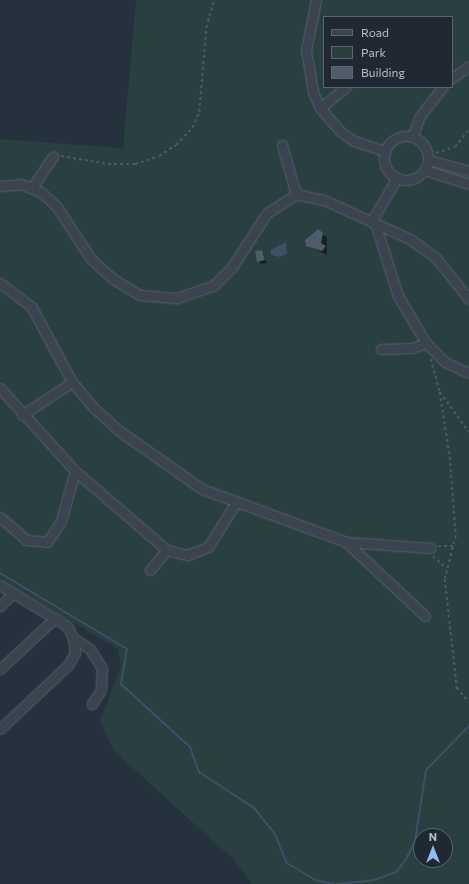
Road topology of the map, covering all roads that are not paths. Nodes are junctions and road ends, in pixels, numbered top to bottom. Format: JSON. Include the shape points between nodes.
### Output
{"nodes":[{"id":1,"x":316,"y":0,"type":"edge"},
{"id":2,"x":469,"y":66,"type":"edge"},
{"id":3,"x":453,"y":77,"type":"edge"},
{"id":4,"x":345,"y":88,"type":"edge"},
{"id":5,"x":442,"y":88,"type":"edge"},
{"id":6,"x":320,"y":108,"type":"junction"},
{"id":7,"x":412,"y":136,"type":"junction"},
{"id":8,"x":282,"y":145,"type":"dead end"},
{"id":9,"x":385,"y":151,"type":"junction"},
{"id":10,"x":54,"y":156,"type":"road end"},
{"id":11,"x":428,"y":157,"type":"junction"},
{"id":12,"x":425,"y":170,"type":"junction"},
{"id":13,"x":469,"y":171,"type":"edge"},
{"id":14,"x":397,"y":178,"type":"junction"},
{"id":15,"x":469,"y":184,"type":"edge"},
{"id":16,"x":0,"y":186,"type":"edge"},
{"id":17,"x":33,"y":186,"type":"junction"},
{"id":18,"x":296,"y":194,"type":"junction"},
{"id":19,"x":374,"y":224,"type":"junction"},
{"id":20,"x":0,"y":283,"type":"edge"},
{"id":21,"x":469,"y":299,"type":"edge"},
{"id":22,"x":428,"y":345,"type":"junction"},
{"id":23,"x":381,"y":349,"type":"dead end"},
{"id":24,"x":469,"y":373,"type":"edge"},
{"id":25,"x":72,"y":382,"type":"junction"},
{"id":26,"x":0,"y":388,"type":"edge"},
{"id":27,"x":22,"y":415,"type":"junction"},
{"id":28,"x":75,"y":471,"type":"junction"},
{"id":29,"x":235,"y":504,"type":"junction"},
{"id":30,"x":0,"y":517,"type":"edge"},
{"id":31,"x":346,"y":542,"type":"junction"},
{"id":32,"x":430,"y":548,"type":"road end"},
{"id":33,"x":167,"y":550,"type":"junction"},
{"id":34,"x":150,"y":570,"type":"dead end"},
{"id":35,"x":0,"y":585,"type":"edge"},
{"id":36,"x":13,"y":593,"type":"junction"},
{"id":37,"x":0,"y":606,"type":"edge"},
{"id":38,"x":425,"y":616,"type":"dead end"},
{"id":39,"x":55,"y":618,"type":"junction"},
{"id":40,"x":74,"y":638,"type":"junction"},
{"id":41,"x":0,"y":669,"type":"edge"},
{"id":42,"x":92,"y":704,"type":"dead end"},
{"id":43,"x":1,"y":725,"type":"edge"}],
"edges":[{"from":1,"to":6,"type":"street","via":[[306,63]]},
{"from":2,"to":3,"type":"street"},
{"from":4,"to":6,"type":"street"},
{"from":5,"to":7,"type":"street","via":[[420,116]]},
{"from":6,"to":9,"type":"street","via":[[330,122],[354,141]]},
{"from":7,"to":9,"type":"street","via":[[398,138]]},
{"from":7,"to":11,"type":"street","via":[[422,143]]},
{"from":8,"to":18,"type":"street"},
{"from":9,"to":14,"type":"street","via":[[387,169]]},
{"from":10,"to":17,"type":"street"},
{"from":11,"to":12,"type":"street"},
{"from":11,"to":13,"type":"street"},
{"from":12,"to":14,"type":"street","via":[[412,179]]},
{"from":12,"to":15,"type":"street"},
{"from":14,"to":19,"type":"street"},
{"from":16,"to":17,"type":"street"},
{"from":17,"to":18,"type":"street","via":[[56,207],[84,251],[100,268],[134,292],[163,299],[203,291],[225,277],[267,213]]},
{"from":18,"to":19,"type":"street","via":[[324,200]]},
{"from":19,"to":21,"type":"street","via":[[410,239],[436,258]]},
{"from":19,"to":22,"type":"street","via":[[398,296]]},
{"from":20,"to":25,"type":"street","via":[[31,306]]},
{"from":22,"to":23,"type":"street"},
{"from":22,"to":24,"type":"street","via":[[445,362]]},
{"from":25,"to":27,"type":"street"},
{"from":25,"to":29,"type":"street","via":[[118,430],[202,489]]},
{"from":26,"to":27,"type":"street"},
{"from":27,"to":28,"type":"street"},
{"from":28,"to":30,"type":"street","via":[[61,521],[46,542],[26,540]]},
{"from":28,"to":33,"type":"street"},
{"from":29,"to":31,"type":"street"},
{"from":29,"to":33,"type":"street","via":[[208,547],[187,555]]},
{"from":31,"to":32,"type":"street"},
{"from":31,"to":38,"type":"street"},
{"from":33,"to":34,"type":"street"},
{"from":35,"to":36,"type":"street"},
{"from":36,"to":37,"type":"street"},
{"from":36,"to":39,"type":"street"},
{"from":39,"to":40,"type":"street","via":[[68,626]]},
{"from":39,"to":41,"type":"street"},
{"from":40,"to":42,"type":"street","via":[[90,649],[102,668],[101,690]]},
{"from":40,"to":43,"type":"street","via":[[75,653],[68,665]]}]}
